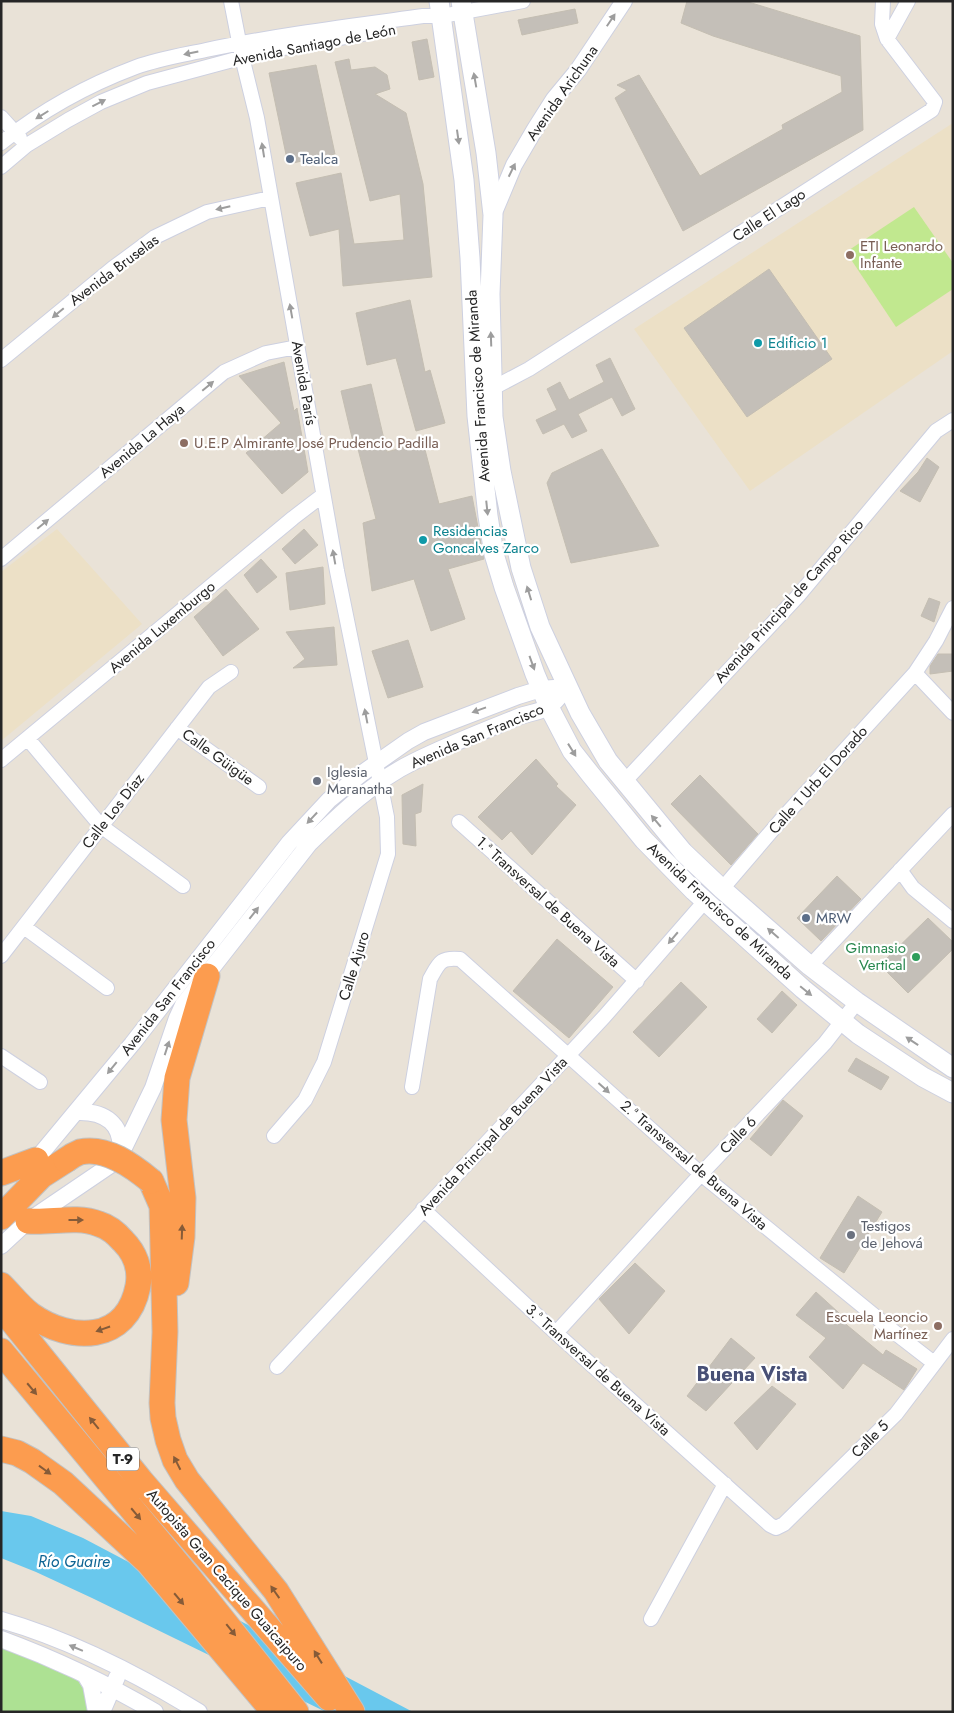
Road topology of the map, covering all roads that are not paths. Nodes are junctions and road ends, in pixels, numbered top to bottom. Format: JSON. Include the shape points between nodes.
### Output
{"nodes":[{"id":1,"x":231,"y":1,"type":"edge"},
{"id":2,"x":523,"y":1,"type":"edge"},
{"id":3,"x":624,"y":1,"type":"edge"},
{"id":4,"x":883,"y":1,"type":"edge"},
{"id":5,"x":908,"y":1,"type":"edge"},
{"id":6,"x":462,"y":7,"type":"edge"},
{"id":7,"x":441,"y":9,"type":"edge"},
{"id":8,"x":887,"y":39,"type":"junction"},
{"id":9,"x":239,"y":43,"type":"junction"},
{"id":10,"x":242,"y":58,"type":"junction"},
{"id":11,"x":1,"y":117,"type":"edge"},
{"id":12,"x":15,"y":132,"type":"junction"},
{"id":13,"x":1,"y":143,"type":"edge"},
{"id":14,"x":27,"y":146,"type":"junction"},
{"id":15,"x":1,"y":167,"type":"edge"},
{"id":16,"x":270,"y":198,"type":"junction"},
{"id":17,"x":493,"y":215,"type":"junction"},
{"id":18,"x":297,"y":347,"type":"junction"},
{"id":19,"x":1,"y":360,"type":"edge"},
{"id":20,"x":493,"y":388,"type":"junction"},
{"id":21,"x":953,"y":420,"type":"edge"},
{"id":22,"x":324,"y":495,"type":"junction"},
{"id":23,"x":3,"y":555,"type":"edge"},
{"id":24,"x":953,"y":608,"type":"edge"},
{"id":25,"x":231,"y":672,"type":"dead end"},
{"id":26,"x":916,"y":673,"type":"junction"},
{"id":27,"x":568,"y":686,"type":"junction"},
{"id":28,"x":541,"y":689,"type":"junction"},
{"id":29,"x":549,"y":707,"type":"junction"},
{"id":30,"x":953,"y":713,"type":"edge"},
{"id":31,"x":177,"y":728,"type":"junction"},
{"id":32,"x":28,"y":739,"type":"junction"},
{"id":33,"x":1,"y":760,"type":"edge"},
{"id":34,"x":375,"y":764,"type":"junction"},
{"id":35,"x":380,"y":782,"type":"junction"},
{"id":36,"x":624,"y":782,"type":"junction"},
{"id":37,"x":259,"y":787,"type":"dead end"},
{"id":38,"x":953,"y":814,"type":"edge"},
{"id":39,"x":459,"y":822,"type":"dead end"},
{"id":40,"x":101,"y":826,"type":"junction"},
{"id":41,"x":900,"y":870,"type":"junction"},
{"id":42,"x":183,"y":886,"type":"dead end"},
{"id":43,"x":722,"y":889,"type":"junction"},
{"id":44,"x":705,"y":902,"type":"junction"},
{"id":45,"x":953,"y":921,"type":"edge"},
{"id":46,"x":24,"y":927,"type":"junction"},
{"id":47,"x":1,"y":956,"type":"edge"},
{"id":48,"x":810,"y":966,"type":"junction"},
{"id":49,"x":207,"y":976,"type":"junction"},
{"id":50,"x":637,"y":982,"type":"junction"},
{"id":51,"x":106,"y":988,"type":"dead end"},
{"id":52,"x":857,"y":1002,"type":"junction"},
{"id":53,"x":843,"y":1021,"type":"junction"},
{"id":54,"x":1,"y":1056,"type":"edge"},
{"id":55,"x":568,"y":1056,"type":"junction"},
{"id":56,"x":953,"y":1068,"type":"edge"},
{"id":57,"x":40,"y":1082,"type":"dead end"},
{"id":58,"x":412,"y":1087,"type":"dead end"},
{"id":59,"x":953,"y":1093,"type":"edge"},
{"id":60,"x":77,"y":1112,"type":"junction"},
{"id":61,"x":274,"y":1136,"type":"dead end"},
{"id":62,"x":120,"y":1156,"type":"junction"},
{"id":63,"x":36,"y":1160,"type":"junction"},
{"id":64,"x":1,"y":1173,"type":"edge"},
{"id":65,"x":701,"y":1174,"type":"junction"},
{"id":66,"x":1,"y":1202,"type":"edge"},
{"id":67,"x":423,"y":1209,"type":"junction"},
{"id":68,"x":1,"y":1217,"type":"edge"},
{"id":69,"x":28,"y":1221,"type":"junction"},
{"id":70,"x":1,"y":1246,"type":"edge"},
{"id":71,"x":1,"y":1285,"type":"edge"},
{"id":72,"x":1,"y":1307,"type":"edge"},
{"id":73,"x":165,"y":1332,"type":"junction"},
{"id":74,"x":556,"y":1333,"type":"junction"},
{"id":75,"x":953,"y":1339,"type":"edge"},
{"id":76,"x":1,"y":1351,"type":"edge"},
{"id":77,"x":934,"y":1363,"type":"junction"},
{"id":78,"x":277,"y":1367,"type":"dead end"},
{"id":79,"x":1,"y":1449,"type":"edge"},
{"id":80,"x":725,"y":1484,"type":"junction"},
{"id":81,"x":776,"y":1528,"type":"joint"},
{"id":82,"x":651,"y":1619,"type":"dead end"},
{"id":83,"x":1,"y":1620,"type":"edge"},
{"id":84,"x":1,"y":1639,"type":"edge"},
{"id":85,"x":121,"y":1668,"type":"junction"},
{"id":86,"x":85,"y":1675,"type":"junction"},
{"id":87,"x":113,"y":1687,"type":"junction"},
{"id":88,"x":175,"y":1697,"type":"junction"},
{"id":89,"x":288,"y":1711,"type":"edge"},
{"id":90,"x":96,"y":1712,"type":"edge"},
{"id":91,"x":102,"y":1712,"type":"edge"},
{"id":92,"x":113,"y":1712,"type":"edge"},
{"id":93,"x":128,"y":1712,"type":"edge"},
{"id":94,"x":150,"y":1712,"type":"edge"},
{"id":95,"x":155,"y":1712,"type":"edge"},
{"id":96,"x":199,"y":1712,"type":"edge"},
{"id":97,"x":341,"y":1712,"type":"edge"},
{"id":98,"x":352,"y":1712,"type":"edge"}],
"edges":[{"from":1,"to":9,"type":"street","name":"Avenida París"},
{"from":2,"to":6,"type":"street","name":"Avenida Santiago de León"},
{"from":17,"to":3,"type":"street","name":"Avenida Arichuna","one_way":true,"via":[[514,166],[535,129]]},
{"from":4,"to":8,"type":"street","via":[[882,24]]},
{"from":5,"to":8,"type":"street"},
{"from":6,"to":7,"type":"street","name":"Avenida Santiago de León"},
{"from":17,"to":6,"type":"main road","name":"Avenida Francisco de Miranda","one_way":true,"via":[[482,123]]},
{"from":7,"to":9,"type":"street","name":"Avenida Santiago de León","via":[[423,16]]},
{"from":7,"to":10,"type":"street","name":"Avenida Santiago de León","via":[[424,24]]},
{"from":7,"to":28,"type":"main road","name":"Avenida Francisco de Miranda","one_way":true,"via":[[464,180],[477,416],[488,516],[494,554],[504,587]]},
{"from":8,"to":20,"type":"street","name":"Calle El Lago","via":[[935,102],[932,110]]},
{"from":9,"to":10,"type":"street","name":"Avenida París"},
{"from":9,"to":12,"type":"street","name":"Avenida Santiago de León","one_way":true,"via":[[137,67],[78,94]]},
{"from":14,"to":10,"type":"street","name":"Avenida Santiago de León","one_way":true,"via":[[77,115],[124,92],[171,75]]},
{"from":16,"to":10,"type":"street","name":"Avenida París","one_way":true,"via":[[257,118]]},
{"from":11,"to":12,"type":"street"},
{"from":12,"to":13,"type":"street","name":"Avenida Santiago de León"},
{"from":12,"to":14,"type":"street"},
{"from":14,"to":15,"type":"street","name":"Avenida Santiago de León"},
{"from":18,"to":16,"type":"street","name":"Avenida París","one_way":true},
{"from":16,"to":19,"type":"street","name":"Avenida Bruselas","one_way":true,"via":[[207,212],[155,237]]},
{"from":20,"to":17,"type":"main road","name":"Avenida Francisco de Miranda","one_way":true,"via":[[490,294]]},
{"from":18,"to":22,"type":"street","name":"Avenida París"},
{"from":23,"to":18,"type":"street","name":"Avenida La Haya","one_way":true,"via":[[224,372],[266,353]]},
{"from":27,"to":20,"type":"main road","name":"Avenida Francisco de Miranda","one_way":true,"via":[[540,627],[522,568],[500,471]]},
{"from":21,"to":36,"type":"street","name":"Avenida Principal de Campo Rico","via":[[936,431],[798,596]]},
{"from":22,"to":32,"type":"street","name":"Avenida Luxemburgo"},
{"from":34,"to":22,"type":"street","name":"Avenida París","one_way":true},
{"from":24,"to":26,"type":"street","name":"Calle 1 Urb El Dorado"},
{"from":25,"to":31,"type":"street","name":"Calle Los Díaz","via":[[208,687]]},
{"from":26,"to":30,"type":"street"},
{"from":26,"to":43,"type":"street","name":"Calle 1 Urb El Dorado"},
{"from":27,"to":28,"type":"street","name":"Avenida San Francisco"},
{"from":27,"to":29,"type":"street","name":"Avenida San Francisco"},
{"from":27,"to":36,"type":"main road","name":"Avenida Francisco de Miranda","via":[[580,714]]},
{"from":28,"to":29,"type":"main road","name":"Avenida Francisco de Miranda"},
{"from":28,"to":34,"type":"street","name":"Avenida San Francisco","one_way":true,"via":[[424,732]]},
{"from":29,"to":35,"type":"street","name":"Avenida San Francisco","via":[[445,746]]},
{"from":29,"to":44,"type":"main road","name":"Avenida Francisco de Miranda","one_way":true,"via":[[572,751],[591,775],[644,840]]},
{"from":31,"to":37,"type":"street","name":"Calle Güigüe"},
{"from":31,"to":40,"type":"street","name":"Calle Los Díaz"},
{"from":32,"to":33,"type":"street","name":"Avenida Luxemburgo"},
{"from":32,"to":40,"type":"street"},
{"from":34,"to":35,"type":"street","name":"Calle Ajuro"},
{"from":34,"to":60,"type":"street","name":"Avenida San Francisco","one_way":true,"via":[[329,800],[289,842]]},
{"from":49,"to":35,"type":"street","name":"Avenida San Francisco","one_way":true,"via":[[309,844]]},
{"from":35,"to":61,"type":"street","name":"Calle Ajuro","via":[[387,817],[388,854],[324,1062],[306,1100]]},
{"from":43,"to":36,"type":"main road","name":"Avenida Francisco de Miranda","one_way":true,"via":[[683,852]]},
{"from":38,"to":41,"type":"street"},
{"from":39,"to":50,"type":"street","name":"1.ª Transversal de Buena Vista"},
{"from":40,"to":42,"type":"street"},
{"from":40,"to":46,"type":"street","name":"Calle Los Díaz"},
{"from":41,"to":45,"type":"street","via":[[913,888]]},
{"from":41,"to":48,"type":"street"},
{"from":48,"to":43,"type":"main road","name":"Avenida Francisco de Miranda","one_way":true},
{"from":44,"to":50,"type":"street","name":"Avenida Principal de Buena Vista","one_way":true},
{"from":44,"to":53,"type":"main road","name":"Avenida Francisco de Miranda","one_way":true},
{"from":46,"to":47,"type":"street","name":"Calle Los Díaz"},
{"from":46,"to":51,"type":"street"},
{"from":48,"to":52,"type":"main road","name":"Avenida Francisco de Miranda"},
{"from":62,"to":49,"type":"street","name":"Avenida San Francisco","one_way":true,"via":[[153,1088],[177,1018],[196,987]]},
{"from":73,"to":49,"type":"highway","one_way":true,"via":[[174,1297],[182,1237],[183,1198],[174,1120],[177,1078]]},
{"from":50,"to":55,"type":"street","name":"Avenida Principal de Buena Vista"},
{"from":52,"to":53,"type":"street","name":"Calle 6"},
{"from":56,"to":52,"type":"main road","name":"Avenida Francisco de Miranda","one_way":true},
{"from":53,"to":59,"type":"main road","name":"Avenida Francisco de Miranda","via":[[881,1049]]},
{"from":53,"to":65,"type":"street","name":"Calle 6"},
{"from":54,"to":57,"type":"street"},
{"from":55,"to":58,"type":"street","name":"2.ª Transversal de Buena Vista","via":[[460,959],[447,958],[430,979]]},
{"from":55,"to":65,"type":"street","name":"2.ª Transversal de Buena Vista","one_way":true},
{"from":55,"to":67,"type":"street","name":"Avenida Principal de Buena Vista"},
{"from":60,"to":62,"type":"street","via":[[98,1114],[111,1122],[121,1136]]},
{"from":60,"to":63,"type":"street","name":"Avenida San Francisco"},
{"from":62,"to":69,"type":"street","name":"Avenida San Francisco"},
{"from":63,"to":64,"type":"highway"},
{"from":63,"to":66,"type":"street","name":"Avenida San Francisco"},
{"from":65,"to":74,"type":"street","name":"Calle 6"},
{"from":65,"to":77,"type":"street","name":"2.ª Transversal de Buena Vista"},
{"from":67,"to":74,"type":"street","name":"3.ª Transversal de Buena Vista"},
{"from":67,"to":78,"type":"street","name":"Avenida Principal de Buena Vista"},
{"from":68,"to":73,"type":"highway","bridge":true,"via":[[41,1176],[80,1152],[96,1151],[135,1168],[151,1181],[162,1206]]},
{"from":69,"to":70,"type":"street","name":"Avenida San Francisco"},
{"from":69,"to":71,"type":"highway","one_way":true,"via":[[78,1219],[114,1231],[126,1244],[140,1275],[132,1308],[104,1330],[64,1331],[29,1313]]},
{"from":97,"to":72,"type":"highway","name":"Autopista Gran Cacique Guaicaipuro","number":"T-9","one_way":true,"via":[[141,1481]]},
{"from":98,"to":73,"type":"highway","one_way":true,"via":[[276,1591],[187,1480],[175,1460],[162,1403]]},
{"from":74,"to":80,"type":"street","name":"3.ª Transversal de Buena Vista"},
{"from":75,"to":77,"type":"street","name":"Calle 5"},
{"from":76,"to":89,"type":"highway","name":"Autopista Gran Cacique Guaicaipuro","number":"T-9","one_way":true,"via":[[190,1579]]},
{"from":77,"to":81,"type":"street","name":"Calle 5","via":[[896,1414],[784,1524]]},
{"from":79,"to":89,"type":"highway","one_way":true,"via":[[32,1461],[63,1483],[148,1562]]},
{"from":80,"to":81,"type":"street","name":"3.ª Transversal de Buena Vista"},
{"from":80,"to":82,"type":"street"},
{"from":85,"to":83,"type":"street","one_way":true,"via":[[33,1630]]},
{"from":84,"to":86,"type":"street"},
{"from":85,"to":87,"type":"street"},
{"from":85,"to":88,"type":"street"},
{"from":86,"to":87,"type":"street"},
{"from":86,"to":90,"type":"street","via":[[91,1685]]},
{"from":87,"to":88,"type":"street","via":[[130,1686],[162,1699]]},
{"from":87,"to":91,"type":"street"},
{"from":87,"to":92,"type":"street"},
{"from":87,"to":95,"type":"street"},
{"from":88,"to":96,"type":"street"},
{"from":93,"to":94,"type":"street"}]}
